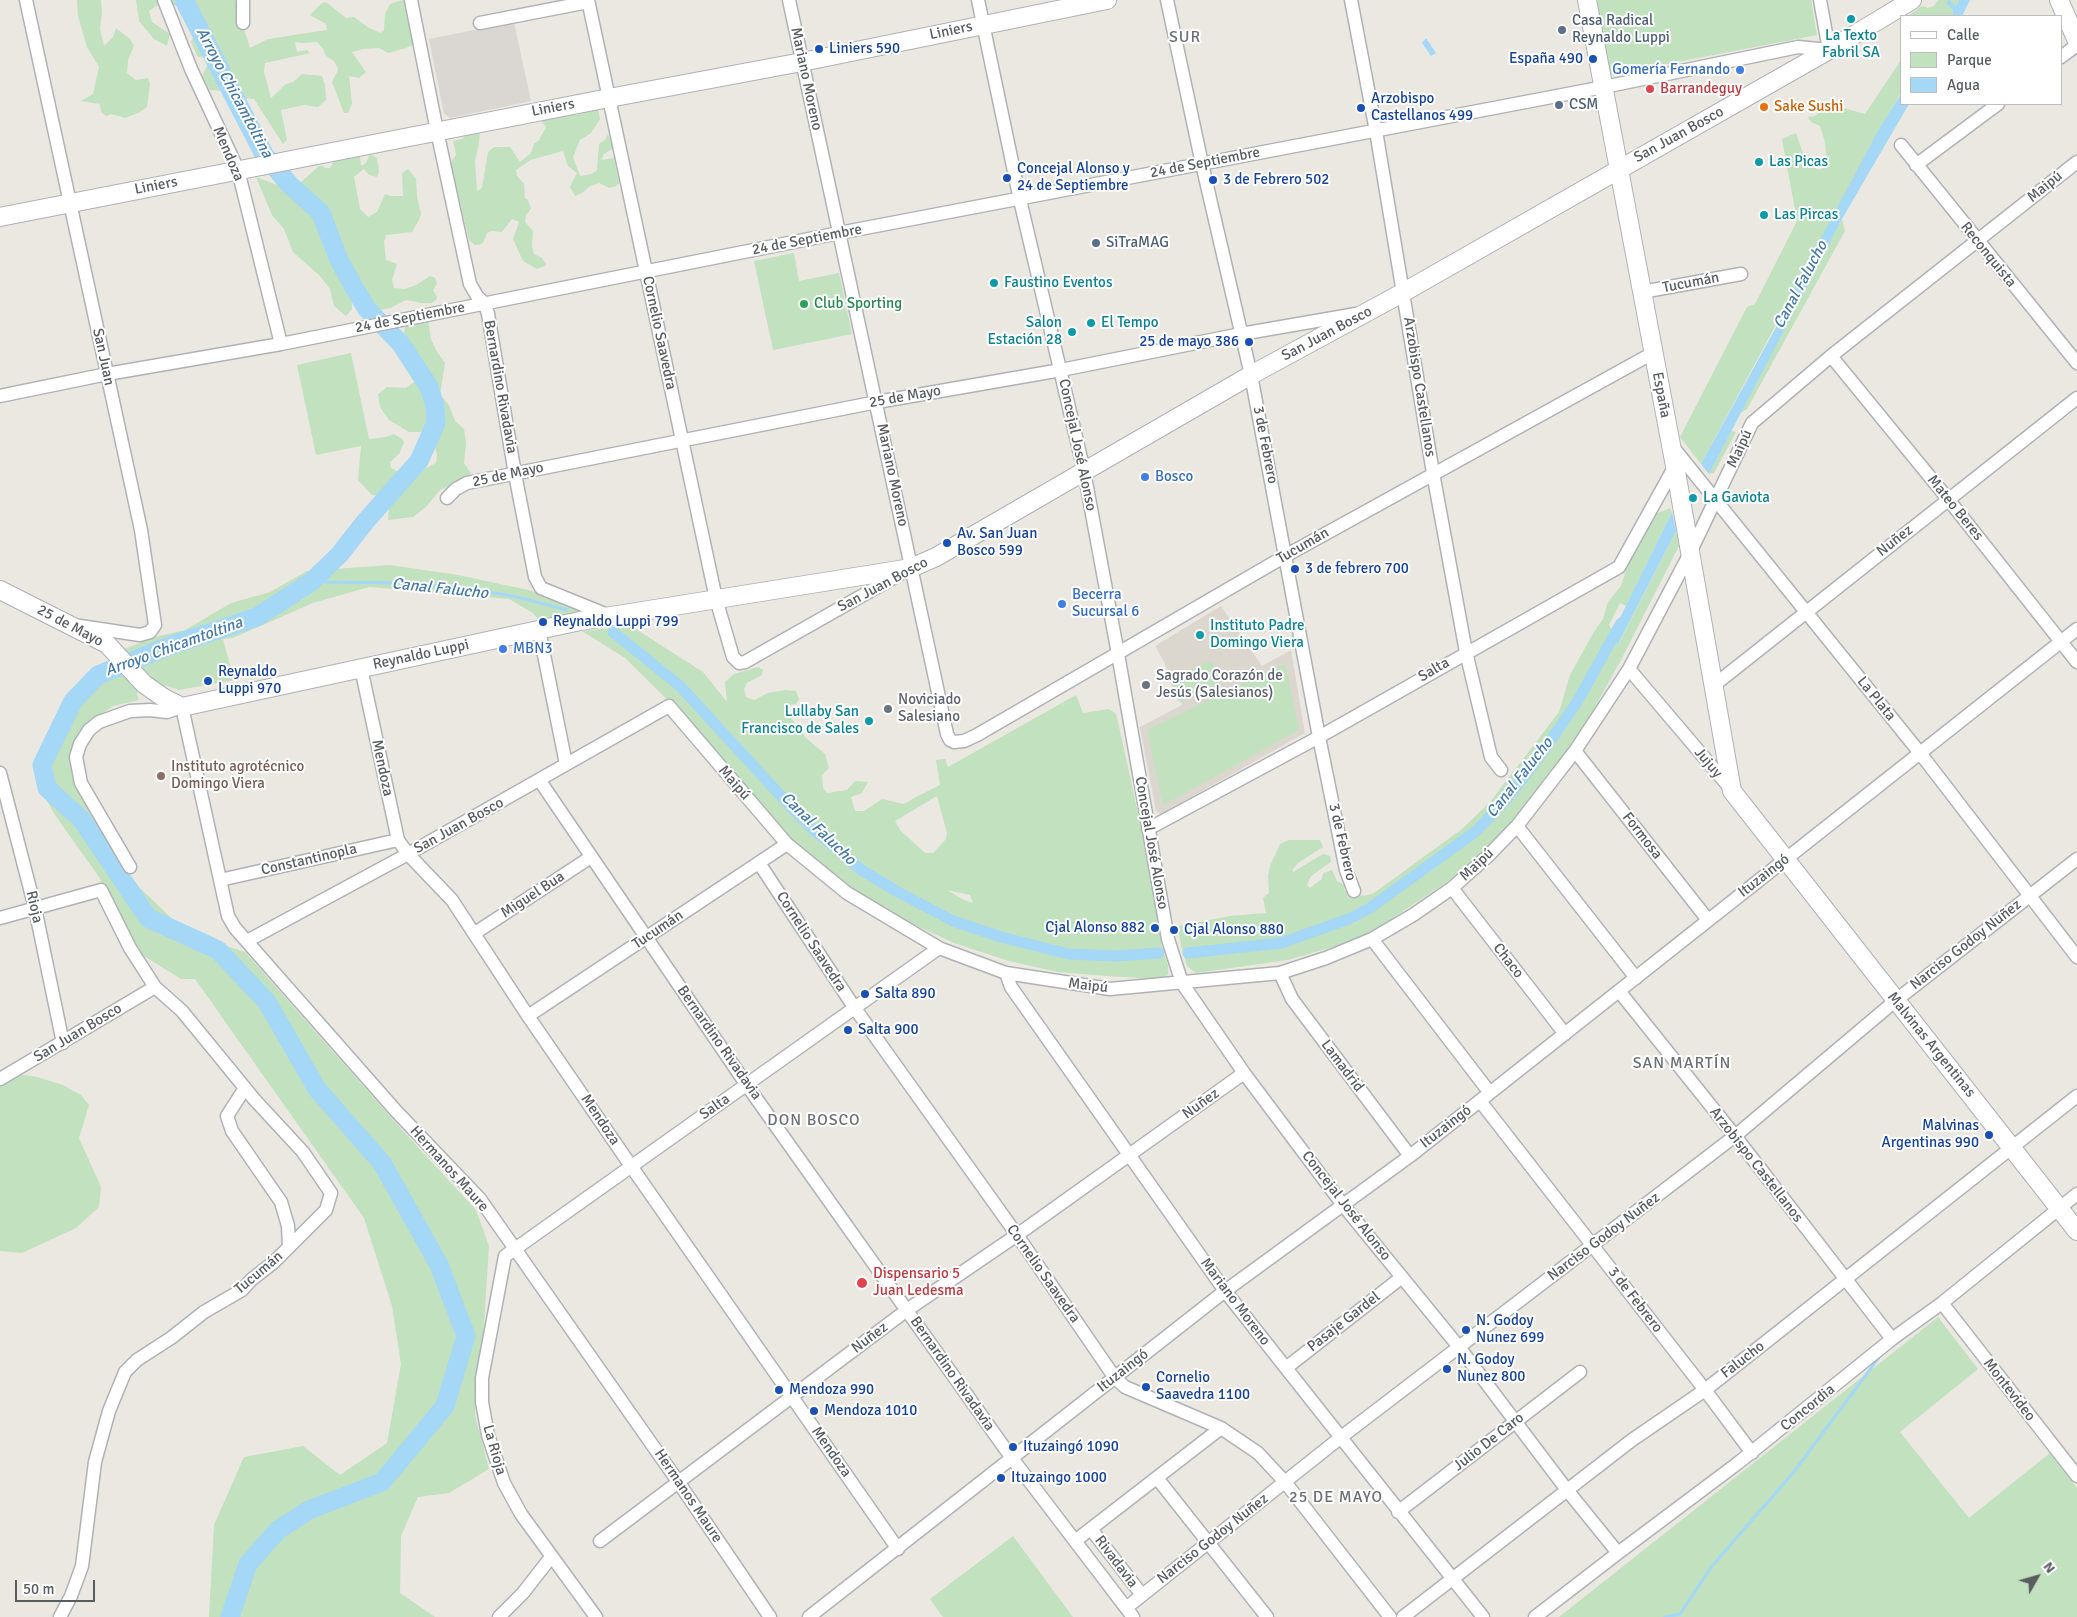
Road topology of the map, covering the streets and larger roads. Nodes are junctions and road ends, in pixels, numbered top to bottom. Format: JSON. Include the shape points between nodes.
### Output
{"nodes":[{"id":1,"x":26,"y":0,"type":"edge"},
{"id":2,"x":164,"y":0,"type":"edge"},
{"id":3,"x":243,"y":0,"type":"edge"},
{"id":4,"x":411,"y":0,"type":"edge"},
{"id":5,"x":789,"y":0,"type":"edge"},
{"id":6,"x":978,"y":0,"type":"edge"},
{"id":7,"x":1107,"y":0,"type":"edge"},
{"id":8,"x":1167,"y":0,"type":"edge"},
{"id":9,"x":1351,"y":0,"type":"edge"},
{"id":10,"x":1587,"y":0,"type":"edge"},
{"id":11,"x":1820,"y":0,"type":"edge"},
{"id":12,"x":1912,"y":0,"type":"edge"},
{"id":13,"x":2059,"y":0,"type":"edge"},
{"id":14,"x":588,"y":1,"type":"edge"},
{"id":15,"x":243,"y":23,"type":"dead end"},
{"id":16,"x":480,"y":23,"type":"dead end"},
{"id":17,"x":983,"y":24,"type":"junction"},
{"id":18,"x":2077,"y":41,"type":"edge"},
{"id":19,"x":2077,"y":45,"type":"edge"},
{"id":20,"x":1829,"y":50,"type":"junction"},
{"id":21,"x":2062,"y":56,"type":"edge"},
{"id":22,"x":802,"y":62,"type":"junction"},
{"id":23,"x":1604,"y":87,"type":"junction"},
{"id":24,"x":609,"y":98,"type":"junction"},
{"id":25,"x":1997,"y":105,"type":"edge"},
{"id":26,"x":437,"y":131,"type":"junction"},
{"id":27,"x":1376,"y":131,"type":"junction"},
{"id":28,"x":1901,"y":145,"type":"dead end"},
{"id":29,"x":2077,"y":162,"type":"edge"},
{"id":30,"x":1202,"y":164,"type":"junction"},
{"id":31,"x":1916,"y":165,"type":"junction"},
{"id":32,"x":245,"y":169,"type":"junction"},
{"id":33,"x":1619,"y":169,"type":"junction"},
{"id":34,"x":1020,"y":200,"type":"junction"},
{"id":35,"x":71,"y":203,"type":"junction"},
{"id":36,"x":0,"y":217,"type":"edge"},
{"id":37,"x":839,"y":233,"type":"junction"},
{"id":38,"x":1977,"y":242,"type":"junction"},
{"id":39,"x":646,"y":273,"type":"junction"},
{"id":40,"x":1741,"y":274,"type":"dead end"},
{"id":41,"x":1404,"y":292,"type":"junction"},
{"id":42,"x":1642,"y":292,"type":"junction"},
{"id":43,"x":485,"y":304,"type":"junction"},
{"id":44,"x":1369,"y":312,"type":"junction"},
{"id":45,"x":1241,"y":334,"type":"junction"},
{"id":46,"x":281,"y":344,"type":"junction"},
{"id":47,"x":1653,"y":353,"type":"junction"},
{"id":48,"x":1831,"y":356,"type":"junction"},
{"id":49,"x":2077,"y":363,"type":"edge"},
{"id":50,"x":1061,"y":370,"type":"junction"},
{"id":51,"x":107,"y":374,"type":"junction"},
{"id":52,"x":1251,"y":375,"type":"junction"},
{"id":53,"x":0,"y":396,"type":"edge"},
{"id":54,"x":2077,"y":398,"type":"edge"},
{"id":55,"x":877,"y":402,"type":"junction"},
{"id":56,"x":682,"y":440,"type":"junction"},
{"id":57,"x":1671,"y":445,"type":"junction"},
{"id":58,"x":1675,"y":466,"type":"junction"},
{"id":59,"x":1084,"y":471,"type":"junction"},
{"id":60,"x":1433,"y":473,"type":"junction"},
{"id":61,"x":515,"y":474,"type":"junction"},
{"id":62,"x":448,"y":498,"type":"dead end"},
{"id":63,"x":1948,"y":499,"type":"junction"},
{"id":64,"x":1716,"y":500,"type":"junction"},
{"id":65,"x":1287,"y":555,"type":"junction"},
{"id":66,"x":1689,"y":555,"type":"junction"},
{"id":67,"x":911,"y":568,"type":"junction"},
{"id":68,"x":0,"y":590,"type":"edge"},
{"id":69,"x":716,"y":599,"type":"junction"},
{"id":70,"x":1805,"y":612,"type":"junction"},
{"id":71,"x":610,"y":616,"type":"junction"},
{"id":72,"x":68,"y":624,"type":"junction"},
{"id":73,"x":2077,"y":629,"type":"edge"},
{"id":74,"x":539,"y":630,"type":"junction"},
{"id":75,"x":2061,"y":641,"type":"junction"},
{"id":76,"x":1466,"y":652,"type":"junction"},
{"id":77,"x":1118,"y":654,"type":"junction"},
{"id":78,"x":2077,"y":662,"type":"edge"},
{"id":79,"x":739,"y":663,"type":"joint"},
{"id":80,"x":361,"y":668,"type":"junction"},
{"id":81,"x":1629,"y":669,"type":"junction"},
{"id":82,"x":1713,"y":686,"type":"junction"},
{"id":83,"x":669,"y":706,"type":"joint"},
{"id":84,"x":182,"y":707,"type":"junction"},
{"id":85,"x":1319,"y":737,"type":"junction"},
{"id":86,"x":954,"y":742,"type":"joint"},
{"id":87,"x":1575,"y":751,"type":"junction"},
{"id":88,"x":1920,"y":753,"type":"junction"},
{"id":89,"x":566,"y":764,"type":"junction"},
{"id":90,"x":1501,"y":770,"type":"dead end"},
{"id":91,"x":0,"y":772,"type":"edge"},
{"id":92,"x":540,"y":781,"type":"junction"},
{"id":93,"x":1732,"y":791,"type":"junction"},
{"id":94,"x":1516,"y":826,"type":"junction"},
{"id":95,"x":1148,"y":829,"type":"junction"},
{"id":96,"x":398,"y":840,"type":"junction"},
{"id":97,"x":787,"y":844,"type":"junction"},
{"id":98,"x":408,"y":854,"type":"junction"},
{"id":99,"x":592,"y":857,"type":"junction"},
{"id":100,"x":2077,"y":858,"type":"edge"},
{"id":101,"x":1785,"y":859,"type":"junction"},
{"id":102,"x":759,"y":863,"type":"junction"},
{"id":103,"x":130,"y":867,"type":"dead end"},
{"id":104,"x":220,"y":880,"type":"junction"},
{"id":105,"x":1452,"y":888,"type":"junction"},
{"id":106,"x":1354,"y":891,"type":"dead end"},
{"id":107,"x":2029,"y":895,"type":"junction"},
{"id":108,"x":35,"y":908,"type":"junction"},
{"id":109,"x":0,"y":918,"type":"edge"},
{"id":110,"x":1708,"y":920,"type":"junction"},
{"id":111,"x":476,"y":933,"type":"junction"},
{"id":112,"x":646,"y":938,"type":"junction"},
{"id":113,"x":1372,"y":938,"type":"junction"},
{"id":114,"x":246,"y":941,"type":"junction"},
{"id":115,"x":939,"y":948,"type":"junction"},
{"id":116,"x":2077,"y":957,"type":"edge"},
{"id":117,"x":1006,"y":973,"type":"junction"},
{"id":118,"x":1280,"y":973,"type":"junction"},
{"id":119,"x":1636,"y":978,"type":"junction"},
{"id":120,"x":1182,"y":983,"type":"junction"},
{"id":121,"x":155,"y":987,"type":"junction"},
{"id":122,"x":1619,"y":991,"type":"junction"},
{"id":123,"x":1895,"y":1001,"type":"junction"},
{"id":124,"x":854,"y":1007,"type":"junction"},
{"id":125,"x":528,"y":1016,"type":"junction"},
{"id":126,"x":1564,"y":1034,"type":"junction"},
{"id":127,"x":63,"y":1043,"type":"junction"},
{"id":128,"x":1244,"y":1073,"type":"junction"},
{"id":129,"x":0,"y":1079,"type":"edge"},
{"id":130,"x":746,"y":1084,"type":"junction"},
{"id":131,"x":245,"y":1088,"type":"junction"},
{"id":132,"x":1490,"y":1093,"type":"junction"},
{"id":133,"x":2077,"y":1096,"type":"edge"},
{"id":134,"x":1480,"y":1101,"type":"junction"},
{"id":135,"x":1735,"y":1136,"type":"junction"},
{"id":136,"x":2012,"y":1147,"type":"junction"},
{"id":137,"x":1410,"y":1156,"type":"junction"},
{"id":138,"x":1129,"y":1157,"type":"junction"},
{"id":139,"x":631,"y":1166,"type":"junction"},
{"id":140,"x":2077,"y":1194,"type":"edge"},
{"id":141,"x":1343,"y":1205,"type":"junction"},
{"id":142,"x":2060,"y":1208,"type":"junction"},
{"id":143,"x":2077,"y":1231,"type":"edge"},
{"id":144,"x":1017,"y":1235,"type":"junction"},
{"id":145,"x":1593,"y":1246,"type":"junction"},
{"id":146,"x":289,"y":1247,"type":"junction"},
{"id":147,"x":510,"y":1252,"type":"junction"},
{"id":148,"x":1402,"y":1277,"type":"junction"},
{"id":149,"x":1845,"y":1280,"type":"junction"},
{"id":150,"x":1225,"y":1291,"type":"junction"},
{"id":151,"x":1942,"y":1303,"type":"junction"},
{"id":152,"x":907,"y":1310,"type":"junction"},
{"id":153,"x":1892,"y":1339,"type":"junction"},
{"id":154,"x":1459,"y":1347,"type":"junction"},
{"id":155,"x":1286,"y":1368,"type":"junction"},
{"id":156,"x":1580,"y":1372,"type":"dead end"},
{"id":157,"x":1115,"y":1378,"type":"junction"},
{"id":158,"x":1705,"y":1390,"type":"junction"},
{"id":159,"x":791,"y":1396,"type":"junction"},
{"id":160,"x":1515,"y":1422,"type":"junction"},
{"id":161,"x":1221,"y":1428,"type":"junction"},
{"id":162,"x":1340,"y":1438,"type":"junction"},
{"id":163,"x":1752,"y":1453,"type":"junction"},
{"id":164,"x":1011,"y":1458,"type":"junction"},
{"id":165,"x":2077,"y":1476,"type":"edge"},
{"id":166,"x":1157,"y":1478,"type":"junction"},
{"id":167,"x":679,"y":1482,"type":"junction"},
{"id":168,"x":1285,"y":1482,"type":"junction"},
{"id":169,"x":1567,"y":1490,"type":"junction"},
{"id":170,"x":1398,"y":1512,"type":"junction"},
{"id":171,"x":1091,"y":1528,"type":"junction"},
{"id":172,"x":600,"y":1541,"type":"dead end"},
{"id":173,"x":1075,"y":1541,"type":"junction"},
{"id":174,"x":1208,"y":1542,"type":"junction"},
{"id":175,"x":898,"y":1548,"type":"junction"},
{"id":176,"x":1618,"y":1553,"type":"junction"},
{"id":177,"x":551,"y":1557,"type":"junction"},
{"id":178,"x":1452,"y":1579,"type":"junction"},
{"id":179,"x":1142,"y":1595,"type":"junction"},
{"id":180,"x":1129,"y":1612,"type":"edge"},
{"id":181,"x":60,"y":1617,"type":"edge"},
{"id":182,"x":499,"y":1617,"type":"edge"},
{"id":183,"x":596,"y":1617,"type":"edge"},
{"id":184,"x":770,"y":1617,"type":"edge"},
{"id":185,"x":809,"y":1617,"type":"edge"},
{"id":186,"x":1267,"y":1617,"type":"edge"},
{"id":187,"x":1390,"y":1617,"type":"edge"},
{"id":188,"x":1403,"y":1617,"type":"edge"},
{"id":189,"x":1483,"y":1617,"type":"edge"},
{"id":190,"x":1535,"y":1617,"type":"edge"}],
"edges":[{"from":1,"to":35,"type":"street","name":"San Juan"},
{"from":2,"to":32,"type":"street","name":"Mendoza","via":[[195,78]]},
{"from":3,"to":15,"type":"street"},
{"from":4,"to":26,"type":"street","name":"Bernardino Rivadavia"},
{"from":5,"to":22,"type":"street","name":"Mariano Moreno"},
{"from":6,"to":17,"type":"street","name":"Concejal José Alonso"},
{"from":7,"to":17,"type":"street","name":"Liniers"},
{"from":8,"to":30,"type":"street","name":"3 de Febrero"},
{"from":9,"to":27,"type":"street","name":"Arzobispo Castellanos"},
{"from":10,"to":23,"type":"street","name":"España"},
{"from":11,"to":20,"type":"street"},
{"from":12,"to":20,"type":"street","name":"San Juan Bosco"},
{"from":13,"to":18,"type":"street"},
{"from":14,"to":16,"type":"street"},
{"from":14,"to":24,"type":"street","name":"Cornelio Saavedra"},
{"from":17,"to":22,"type":"street","name":"Liniers"},
{"from":17,"to":34,"type":"street","name":"Concejal José Alonso"},
{"from":19,"to":21,"type":"street"},
{"from":20,"to":23,"type":"street","name":"24 de Septiembre","via":[[1798,46]]},
{"from":20,"to":33,"type":"street","name":"San Juan Bosco"},
{"from":22,"to":24,"type":"street","name":"Liniers"},
{"from":22,"to":37,"type":"street","name":"Mariano Moreno"},
{"from":23,"to":27,"type":"street","name":"24 de Septiembre"},
{"from":23,"to":33,"type":"street","name":"España"},
{"from":24,"to":26,"type":"street","name":"Liniers"},
{"from":24,"to":39,"type":"street","name":"Cornelio Saavedra"},
{"from":25,"to":31,"type":"street"},
{"from":26,"to":32,"type":"street","name":"Liniers"},
{"from":26,"to":43,"type":"street","name":"Bernardino Rivadavia","via":[[470,284]]},
{"from":27,"to":30,"type":"street","name":"24 de Septiembre"},
{"from":27,"to":41,"type":"street","name":"Arzobispo Castellanos"},
{"from":28,"to":31,"type":"street","name":"Reconquista"},
{"from":29,"to":38,"type":"street","name":"Maipú"},
{"from":30,"to":34,"type":"street","name":"24 de Septiembre"},
{"from":30,"to":45,"type":"street","name":"3 de Febrero"},
{"from":31,"to":38,"type":"street","name":"Reconquista"},
{"from":32,"to":35,"type":"street","name":"Liniers"},
{"from":32,"to":46,"type":"street","name":"Mendoza"},
{"from":33,"to":41,"type":"street","name":"San Juan Bosco"},
{"from":33,"to":42,"type":"street","name":"España"},
{"from":34,"to":37,"type":"street","name":"24 de Septiembre"},
{"from":34,"to":50,"type":"street","name":"Concejal José Alonso"},
{"from":35,"to":36,"type":"street","name":"Liniers"},
{"from":35,"to":51,"type":"street","name":"San Juan"},
{"from":37,"to":39,"type":"street","name":"24 de Septiembre"},
{"from":37,"to":55,"type":"street","name":"Mariano Moreno"},
{"from":38,"to":48,"type":"street","name":"Maipú"},
{"from":38,"to":49,"type":"street","name":"Reconquista"},
{"from":39,"to":43,"type":"street","name":"24 de Septiembre"},
{"from":39,"to":56,"type":"street","name":"Cornelio Saavedra"},
{"from":40,"to":42,"type":"street","name":"Tucumán"},
{"from":41,"to":44,"type":"street","name":"San Juan Bosco"},
{"from":41,"to":60,"type":"street","name":"Arzobispo Castellanos"},
{"from":42,"to":47,"type":"street","name":"España"},
{"from":43,"to":46,"type":"street","name":"24 de Septiembre"},
{"from":43,"to":61,"type":"street","name":"Bernardino Rivadavia"},
{"from":44,"to":45,"type":"street","name":"25 de Mayo"},
{"from":44,"to":52,"type":"street","name":"San Juan Bosco"},
{"from":45,"to":50,"type":"street","name":"25 de Mayo"},
{"from":45,"to":52,"type":"street","name":"3 de Febrero"},
{"from":46,"to":51,"type":"street","name":"24 de Septiembre"},
{"from":47,"to":57,"type":"street","name":"España"},
{"from":47,"to":60,"type":"street","name":"Tucumán"},
{"from":48,"to":63,"type":"street","name":"Mateo Beres"},
{"from":48,"to":64,"type":"street","name":"Maipú","via":[[1752,423]]},
{"from":50,"to":55,"type":"street","name":"25 de Mayo"},
{"from":50,"to":59,"type":"street","name":"Concejal José Alonso"},
{"from":51,"to":53,"type":"street","name":"24 de Septiembre"},
{"from":51,"to":72,"type":"street","name":"San Juan","via":[[141,530],[155,625],[150,632],[140,635]]},
{"from":52,"to":59,"type":"street","name":"San Juan Bosco"},
{"from":52,"to":65,"type":"street","name":"3 de Febrero"},
{"from":54,"to":63,"type":"street","name":"Nuñez"},
{"from":55,"to":56,"type":"street","name":"25 de Mayo"},
{"from":55,"to":67,"type":"street","name":"Mariano Moreno"},
{"from":56,"to":61,"type":"street","name":"25 de Mayo"},
{"from":56,"to":69,"type":"street","name":"Cornelio Saavedra"},
{"from":57,"to":58,"type":"street","name":"España"},
{"from":57,"to":64,"type":"street","name":"La Plata"},
{"from":58,"to":66,"type":"street","name":"España"},
{"from":58,"to":76,"type":"street","name":"Salta","via":[[1619,567]]},
{"from":59,"to":67,"type":"street","name":"San Juan Bosco","via":[[936,557]]},
{"from":59,"to":77,"type":"street","name":"Concejal José Alonso"},
{"from":60,"to":65,"type":"street","name":"Tucumán"},
{"from":60,"to":76,"type":"street","name":"Arzobispo Castellanos"},
{"from":61,"to":62,"type":"street","name":"25 de Mayo","via":[[467,483]]},
{"from":61,"to":71,"type":"street","name":"Bernardino Rivadavia","via":[[535,577],[541,588]]},
{"from":63,"to":70,"type":"street","name":"Nuñez"},
{"from":63,"to":75,"type":"street","name":"Mateo Beres"},
{"from":64,"to":66,"type":"street","name":"Maipú"},
{"from":64,"to":70,"type":"street","name":"La Plata"},
{"from":65,"to":77,"type":"street","name":"Tucumán"},
{"from":65,"to":85,"type":"street","name":"3 de Febrero"},
{"from":66,"to":81,"type":"street","name":"Maipú"},
{"from":66,"to":82,"type":"street","name":"España"},
{"from":67,"to":69,"type":"street","name":"Reynaldo Luppi"},
{"from":67,"to":79,"type":"street","name":"San Juan Bosco"},
{"from":67,"to":86,"type":"street","name":"Mariano Moreno","via":[[948,734]]},
{"from":68,"to":72,"type":"street","name":"25 de Mayo"},
{"from":69,"to":71,"type":"street","name":"Reynaldo Luppi"},
{"from":69,"to":79,"type":"street","name":"Cornelio Saavedra","via":[[733,657]]},
{"from":70,"to":82,"type":"street","name":"Nuñez"},
{"from":70,"to":88,"type":"street","name":"La Plata"},
{"from":71,"to":74,"type":"street","name":"Reynaldo Luppi"},
{"from":72,"to":84,"type":"street","name":"25 de Mayo","via":[[106,644],[144,684]]},
{"from":73,"to":75,"type":"street","name":"Ituzaingó"},
{"from":74,"to":80,"type":"street","name":"Reynaldo Luppi"},
{"from":74,"to":89,"type":"street"},
{"from":75,"to":78,"type":"street","name":"Mateo Beres"},
{"from":75,"to":88,"type":"street","name":"Ituzaingó"},
{"from":76,"to":85,"type":"street","name":"Salta"},
{"from":76,"to":90,"type":"street","name":"Arzobispo Castellanos","via":[[1491,757]]},
{"from":77,"to":86,"type":"street","name":"Tucumán","via":[[977,735]]},
{"from":77,"to":95,"type":"street","name":"Concejal José Alonso"},
{"from":80,"to":84,"type":"street","name":"Reynaldo Luppi"},
{"from":80,"to":96,"type":"street","name":"Mendoza"},
{"from":81,"to":87,"type":"street","name":"Maipú"},
{"from":81,"to":93,"type":"street","name":"Jujuy"},
{"from":82,"to":93,"type":"street","name":"España"},
{"from":83,"to":89,"type":"street","name":"San Juan Bosco"},
{"from":83,"to":97,"type":"street","name":"Maipú"},
{"from":84,"to":103,"type":"street","name":"Reynaldo Luppi","via":[[167,712],[130,712],[99,722],[80,744],[76,757],[81,783]]},
{"from":84,"to":104,"type":"street","name":"Hermanos Maure"},
{"from":85,"to":95,"type":"street","name":"Salta"},
{"from":85,"to":106,"type":"street","name":"3 de Febrero","via":[[1346,870]]},
{"from":87,"to":94,"type":"street","name":"Maipú"},
{"from":87,"to":110,"type":"street","name":"Formosa"},
{"from":88,"to":101,"type":"street","name":"Ituzaingó"},
{"from":88,"to":107,"type":"street","name":"La Plata"},
{"from":89,"to":92,"type":"street","name":"San Juan Bosco"},
{"from":91,"to":108,"type":"street","name":"Rioja"},
{"from":92,"to":98,"type":"street","name":"San Juan Bosco"},
{"from":92,"to":99,"type":"street","name":"Bernardino Rivadavia"},
{"from":93,"to":101,"type":"street","name":"Jujuy"},
{"from":94,"to":105,"type":"street","name":"Maipú"},
{"from":94,"to":119,"type":"street"},
{"from":95,"to":120,"type":"street","name":"Concejal José Alonso","via":[[1168,939]]},
{"from":96,"to":98,"type":"street","name":"Mendoza"},
{"from":96,"to":104,"type":"street","name":"Constantinopla"},
{"from":97,"to":102,"type":"street","name":"Tucumán"},
{"from":97,"to":115,"type":"street","name":"Maipú","via":[[847,892]]},
{"from":98,"to":111,"type":"street","name":"Mendoza","via":[[452,900]]},
{"from":98,"to":114,"type":"street","name":"San Juan Bosco"},
{"from":99,"to":111,"type":"street","name":"Miguel Bua"},
{"from":99,"to":112,"type":"street","name":"Bernardino Rivadavia"},
{"from":100,"to":107,"type":"street","name":"Narciso Godoy Nuñez"},
{"from":101,"to":110,"type":"street","name":"Ituzaingó"},
{"from":101,"to":123,"type":"street","name":"Malvinas Argentinas"},
{"from":102,"to":112,"type":"street","name":"Tucumán"},
{"from":102,"to":124,"type":"street","name":"Cornelio Saavedra"},
{"from":104,"to":114,"type":"street","name":"Hermanos Maure","via":[[228,916]]},
{"from":105,"to":113,"type":"street","name":"Maipú"},
{"from":105,"to":126,"type":"street","name":"Chaco"},
{"from":107,"to":116,"type":"street","name":"La Plata"},
{"from":107,"to":123,"type":"street","name":"Narciso Godoy Nuñez"},
{"from":108,"to":109,"type":"street"},
{"from":108,"to":121,"type":"street","via":[[101,890],[130,948]]},
{"from":108,"to":127,"type":"street","name":"Rioja"},
{"from":110,"to":119,"type":"street","name":"Ituzaingó"},
{"from":111,"to":125,"type":"street","name":"Mendoza"},
{"from":112,"to":125,"type":"street","name":"Tucumán"},
{"from":112,"to":130,"type":"street","name":"Bernardino Rivadavia"},
{"from":113,"to":118,"type":"street","name":"Maipú"},
{"from":113,"to":132,"type":"street"},
{"from":114,"to":147,"type":"street","name":"Hermanos Maure","via":[[396,1111],[480,1199],[501,1228]]},
{"from":115,"to":117,"type":"street","name":"Maipú"},
{"from":115,"to":124,"type":"street","name":"Salta"},
{"from":117,"to":120,"type":"street","name":"Maipú","via":[[1110,990]]},
{"from":117,"to":138,"type":"street","name":"Mariano Moreno","via":[[1011,987]]},
{"from":118,"to":120,"type":"street","name":"Maipú"},
{"from":118,"to":137,"type":"street","name":"Lamadrid","via":[[1292,999]]},
{"from":119,"to":122,"type":"street","name":"Ituzaingó"},
{"from":120,"to":128,"type":"street","name":"Concejal José Alonso"},
{"from":121,"to":127,"type":"street","name":"San Juan Bosco"},
{"from":121,"to":131,"type":"street","via":[[182,1011]]},
{"from":122,"to":126,"type":"street","name":"Ituzaingó"},
{"from":122,"to":135,"type":"street","name":"Arzobispo Castellanos"},
{"from":123,"to":135,"type":"street","name":"Narciso Godoy Nuñez"},
{"from":123,"to":136,"type":"street","name":"Malvinas Argentinas"},
{"from":124,"to":130,"type":"street","name":"Salta"},
{"from":124,"to":144,"type":"street","name":"Cornelio Saavedra"},
{"from":125,"to":139,"type":"street","name":"Mendoza"},
{"from":126,"to":132,"type":"street","name":"Ituzaingó"},
{"from":127,"to":129,"type":"street","name":"San Juan Bosco"},
{"from":128,"to":138,"type":"street","name":"Nuñez"},
{"from":128,"to":141,"type":"street","name":"Concejal José Alonso"},
{"from":130,"to":139,"type":"street","name":"Salta"},
{"from":130,"to":152,"type":"street","name":"Bernardino Rivadavia"},
{"from":131,"to":146,"type":"street","via":[[227,1116],[232,1132],[281,1202],[288,1226]]},
{"from":131,"to":146,"type":"street","name":"Tucumán","via":[[303,1152],[331,1194],[326,1210]]},
{"from":132,"to":134,"type":"street","name":"Ituzaingó"},
{"from":133,"to":136,"type":"street","name":"Falucho"},
{"from":134,"to":137,"type":"street","name":"Ituzaingó"},
{"from":134,"to":145,"type":"street","name":"3 de Febrero"},
{"from":135,"to":145,"type":"street","name":"Narciso Godoy Nuñez"},
{"from":135,"to":149,"type":"street","name":"Arzobispo Castellanos"},
{"from":136,"to":142,"type":"street","name":"Malvinas Argentinas"},
{"from":136,"to":149,"type":"street","name":"Falucho"},
{"from":137,"to":141,"type":"street","name":"Ituzaingó"},
{"from":138,"to":144,"type":"street","name":"Nuñez"},
{"from":138,"to":150,"type":"street","name":"Mariano Moreno"},
{"from":139,"to":147,"type":"street","name":"Salta"},
{"from":139,"to":159,"type":"street","name":"Mendoza"},
{"from":140,"to":142,"type":"street","name":"Concordia"},
{"from":141,"to":148,"type":"street","name":"Concejal José Alonso"},
{"from":141,"to":150,"type":"street","name":"Ituzaingó"},
{"from":142,"to":143,"type":"street","name":"Malvinas Argentinas"},
{"from":142,"to":151,"type":"street","name":"Concordia"},
{"from":144,"to":152,"type":"street","name":"Nuñez"},
{"from":144,"to":157,"type":"street","name":"Cornelio Saavedra"},
{"from":145,"to":154,"type":"street","name":"Narciso Godoy Nuñez"},
{"from":145,"to":158,"type":"street","name":"3 de Febrero"},
{"from":146,"to":181,"type":"street","name":"Tucumán","via":[[242,1290],[204,1312],[125,1372],[118,1385],[95,1462],[82,1566]]},
{"from":147,"to":167,"type":"street","name":"Hermanos Maure"},
{"from":147,"to":177,"type":"street","name":"La Rioja","via":[[486,1354],[482,1402],[488,1435],[504,1483]]},
{"from":148,"to":154,"type":"street","name":"Concejal José Alonso"},
{"from":148,"to":155,"type":"street","name":"Pasaje Gardel"},
{"from":149,"to":153,"type":"street","name":"Arzobispo Castellanos"},
{"from":149,"to":158,"type":"street","name":"Falucho"},
{"from":150,"to":155,"type":"street","name":"Mariano Moreno"},
{"from":150,"to":157,"type":"street","name":"Ituzaingó"},
{"from":151,"to":153,"type":"street","name":"Concordia"},
{"from":151,"to":165,"type":"street","name":"Montevideo"},
{"from":152,"to":159,"type":"street","name":"Nuñez"},
{"from":152,"to":164,"type":"street","name":"Bernardino Rivadavia"},
{"from":153,"to":163,"type":"street","name":"Concordia"},
{"from":154,"to":160,"type":"street","name":"Concejal José Alonso"},
{"from":154,"to":162,"type":"street","name":"Narciso Godoy Nuñez"},
{"from":155,"to":162,"type":"street","name":"Mariano Moreno"},
{"from":156,"to":160,"type":"street","name":"Julio De Caro"},
{"from":157,"to":161,"type":"street","name":"Cornelio Saavedra","via":[[1125,1387]]},
{"from":157,"to":164,"type":"street","name":"Ituzaingó"},
{"from":158,"to":163,"type":"street","name":"3 de Febrero"},
{"from":158,"to":169,"type":"street","name":"Falucho"},
{"from":159,"to":167,"type":"street","name":"Nuñez"},
{"from":159,"to":175,"type":"street","name":"Mendoza"},
{"from":160,"to":169,"type":"street","name":"Concejal José Alonso"},
{"from":160,"to":170,"type":"street","name":"Julio De Caro"},
{"from":161,"to":166,"type":"street"},
{"from":161,"to":168,"type":"street","name":"Cornelio Saavedra","via":[[1258,1453]]},
{"from":162,"to":168,"type":"street","name":"Narciso Godoy Nuñez"},
{"from":162,"to":170,"type":"street","name":"Mariano Moreno"},
{"from":163,"to":176,"type":"street","name":"Concordia"},
{"from":164,"to":173,"type":"street","name":"Bernardino Rivadavia"},
{"from":164,"to":175,"type":"street","name":"Ituzaingó"},
{"from":166,"to":171,"type":"street"},
{"from":166,"to":174,"type":"street"},
{"from":167,"to":172,"type":"street","name":"Nuñez"},
{"from":167,"to":184,"type":"street","name":"Hermanos Maure"},
{"from":168,"to":174,"type":"street","name":"Narciso Godoy Nuñez"},
{"from":168,"to":187,"type":"street","name":"Cornelio Saavedra"},
{"from":169,"to":176,"type":"street","name":"Concejal José Alonso"},
{"from":169,"to":178,"type":"street","name":"Falucho"},
{"from":170,"to":178,"type":"street","name":"Mariano Moreno"},
{"from":171,"to":173,"type":"street"},
{"from":171,"to":179,"type":"street","name":"Rivadavia"},
{"from":173,"to":180,"type":"street","name":"Bernardino Rivadavia"},
{"from":174,"to":179,"type":"street","name":"Narciso Godoy Nuñez"},
{"from":174,"to":186,"type":"street"},
{"from":175,"to":185,"type":"street","name":"Ituzaingó"},
{"from":176,"to":190,"type":"street","name":"Concordia"},
{"from":177,"to":182,"type":"street"},
{"from":177,"to":183,"type":"street","name":"La Rioja"},
{"from":178,"to":188,"type":"street","name":"Falucho"},
{"from":178,"to":189,"type":"street","name":"Mariano Moreno"},
{"from":179,"to":180,"type":"street","name":"Narciso Godoy Nuñez"}]}
